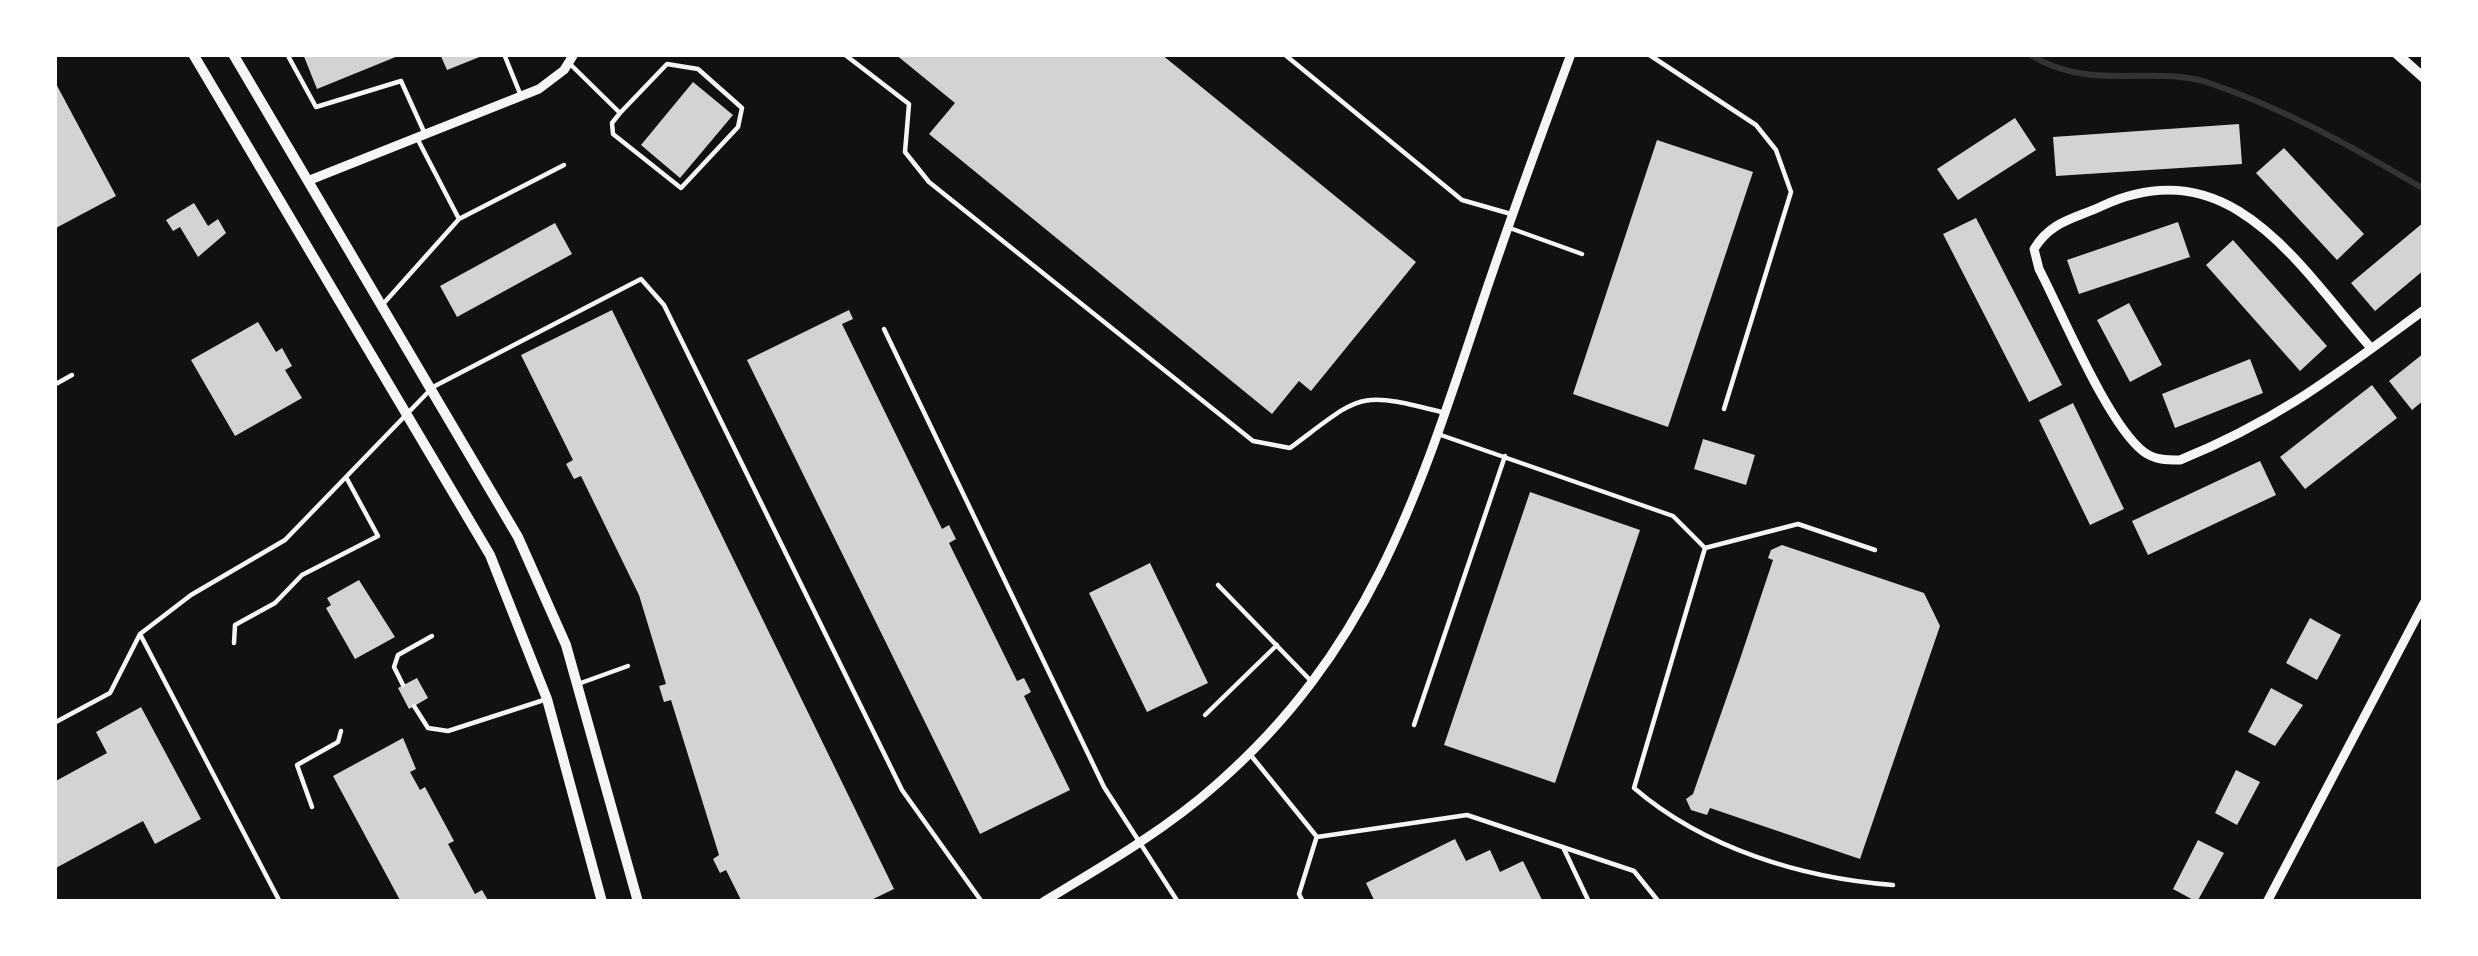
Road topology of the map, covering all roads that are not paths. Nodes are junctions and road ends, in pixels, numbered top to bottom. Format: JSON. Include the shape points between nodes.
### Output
{"nodes":[{"id":1,"x":193,"y":54,"type":"edge"},
{"id":2,"x":233,"y":54,"type":"edge"},
{"id":3,"x":286,"y":54,"type":"edge"},
{"id":4,"x":504,"y":54,"type":"edge"},
{"id":5,"x":844,"y":54,"type":"edge"},
{"id":6,"x":1285,"y":54,"type":"edge"},
{"id":7,"x":1571,"y":54,"type":"edge"},
{"id":8,"x":1648,"y":54,"type":"edge"},
{"id":9,"x":2397,"y":54,"type":"edge"},
{"id":10,"x":571,"y":58,"type":"edge"},
{"id":11,"x":2424,"y":78,"type":"edge"},
{"id":12,"x":521,"y":96,"type":"junction"},
{"id":13,"x":620,"y":113,"type":"junction"},
{"id":14,"x":421,"y":136,"type":"junction"},
{"id":15,"x":564,"y":165,"type":"dead end"},
{"id":16,"x":310,"y":181,"type":"junction"},
{"id":17,"x":1511,"y":214,"type":"junction"},
{"id":18,"x":459,"y":219,"type":"junction"},
{"id":19,"x":1508,"y":227,"type":"junction"},
{"id":20,"x":1582,"y":254,"type":"dead end"},
{"id":21,"x":384,"y":303,"type":"junction"},
{"id":22,"x":2424,"y":310,"type":"edge"},
{"id":23,"x":884,"y":329,"type":"dead end"},
{"id":24,"x":2371,"y":348,"type":"junction"},
{"id":25,"x":72,"y":376,"type":"dead end"},
{"id":26,"x":54,"y":386,"type":"edge"},
{"id":27,"x":433,"y":387,"type":"junction"},
{"id":28,"x":1724,"y":409,"type":"dead end"},
{"id":29,"x":406,"y":410,"type":"junction"},
{"id":30,"x":1445,"y":412,"type":"junction"},
{"id":31,"x":1438,"y":434,"type":"junction"},
{"id":32,"x":1504,"y":456,"type":"junction"},
{"id":33,"x":346,"y":478,"type":"junction"},
{"id":34,"x":1705,"y":548,"type":"junction"},
{"id":35,"x":1875,"y":550,"type":"dead end"},
{"id":36,"x":1218,"y":585,"type":"dead end"},
{"id":37,"x":2424,"y":603,"type":"edge"},
{"id":38,"x":140,"y":634,"type":"junction"},
{"id":39,"x":432,"y":636,"type":"dead end"},
{"id":40,"x":234,"y":643,"type":"dead end"},
{"id":41,"x":1277,"y":646,"type":"junction"},
{"id":42,"x":628,"y":666,"type":"dead end"},
{"id":43,"x":1312,"y":682,"type":"junction"},
{"id":44,"x":578,"y":684,"type":"junction"},
{"id":45,"x":403,"y":685,"type":"dead end"},
{"id":46,"x":547,"y":699,"type":"junction"},
{"id":47,"x":414,"y":706,"type":"dead end"},
{"id":48,"x":1205,"y":715,"type":"dead end"},
{"id":49,"x":54,"y":723,"type":"edge"},
{"id":50,"x":1414,"y":725,"type":"dead end"},
{"id":51,"x":341,"y":731,"type":"dead end"},
{"id":52,"x":1249,"y":753,"type":"junction"},
{"id":53,"x":312,"y":808,"type":"dead end"},
{"id":54,"x":1317,"y":837,"type":"junction"},
{"id":55,"x":1140,"y":844,"type":"junction"},
{"id":56,"x":1564,"y":848,"type":"junction"},
{"id":57,"x":1893,"y":885,"type":"dead end"},
{"id":58,"x":280,"y":902,"type":"edge"},
{"id":59,"x":602,"y":902,"type":"edge"},
{"id":60,"x":638,"y":902,"type":"edge"},
{"id":61,"x":982,"y":902,"type":"edge"},
{"id":62,"x":1043,"y":902,"type":"edge"},
{"id":63,"x":1178,"y":902,"type":"edge"},
{"id":64,"x":1303,"y":902,"type":"edge"},
{"id":65,"x":1589,"y":902,"type":"edge"},
{"id":66,"x":1659,"y":902,"type":"edge"},
{"id":67,"x":2267,"y":902,"type":"edge"}],
"edges":[{"from":1,"to":29,"type":"street"},
{"from":2,"to":16,"type":"street"},
{"from":3,"to":14,"type":"lane","via":[[316,106],[401,81]]},
{"from":4,"to":12,"type":"lane"},
{"from":5,"to":30,"type":"lane","via":[[909,104],[905,152],[929,182],[1253,441],[1291,448],[1348,401],[1379,396]]},
{"from":6,"to":17,"type":"lane","via":[[1462,200]]},
{"from":7,"to":17,"type":"street"},
{"from":8,"to":28,"type":"lane","via":[[1756,125],[1776,150],[1791,193]]},
{"from":9,"to":11,"type":"street"},
{"from":10,"to":12,"type":"street"},
{"from":10,"to":13,"type":"lane"},
{"from":12,"to":14,"type":"street"},
{"from":13,"to":13,"type":"lane","via":[[667,64],[698,69],[742,108],[738,127],[681,188],[613,134]]},
{"from":14,"to":16,"type":"street"},
{"from":14,"to":18,"type":"lane"},
{"from":15,"to":18,"type":"lane"},
{"from":16,"to":21,"type":"street"},
{"from":17,"to":19,"type":"street"},
{"from":18,"to":21,"type":"lane"},
{"from":19,"to":20,"type":"lane"},
{"from":19,"to":30,"type":"street"},
{"from":21,"to":27,"type":"street"},
{"from":22,"to":24,"type":"street"},
{"from":23,"to":55,"type":"lane","via":[[1104,787]]},
{"from":24,"to":24,"type":"street","via":[[2278,416],[2180,460],[2150,456],[2125,433],[2034,249],[2056,224],[2119,198],[2222,197],[2253,216]]},
{"from":25,"to":26,"type":"lane"},
{"from":27,"to":29,"type":"lane"},
{"from":27,"to":44,"type":"street","via":[[518,537]]},
{"from":27,"to":61,"type":"lane","via":[[640,279],[664,305],[902,790]]},
{"from":29,"to":33,"type":"lane"},
{"from":29,"to":46,"type":"street","via":[[490,555]]},
{"from":30,"to":31,"type":"street"},
{"from":31,"to":32,"type":"lane"},
{"from":31,"to":43,"type":"street","via":[[1389,561]]},
{"from":32,"to":34,"type":"lane","via":[[1673,515]]},
{"from":32,"to":50,"type":"lane"},
{"from":33,"to":38,"type":"lane","via":[[285,540]]},
{"from":33,"to":40,"type":"lane","via":[[378,536],[302,575],[275,603],[235,625]]},
{"from":34,"to":35,"type":"lane","via":[[1798,524]]},
{"from":34,"to":57,"type":"lane","via":[[1634,788],[1692,832],[1834,880]]},
{"from":36,"to":41,"type":"lane"},
{"from":37,"to":67,"type":"street"},
{"from":38,"to":49,"type":"lane","via":[[110,693]]},
{"from":38,"to":58,"type":"lane"},
{"from":39,"to":45,"type":"lane","via":[[398,655]]},
{"from":41,"to":43,"type":"lane"},
{"from":41,"to":48,"type":"lane"},
{"from":42,"to":44,"type":"lane"},
{"from":43,"to":52,"type":"street"},
{"from":44,"to":60,"type":"street"},
{"from":46,"to":47,"type":"lane","via":[[436,731]]},
{"from":46,"to":59,"type":"street"},
{"from":51,"to":53,"type":"lane","via":[[338,742],[297,765]]},
{"from":52,"to":54,"type":"lane"},
{"from":52,"to":55,"type":"street"},
{"from":54,"to":56,"type":"lane","via":[[1467,815]]},
{"from":54,"to":64,"type":"lane"},
{"from":55,"to":62,"type":"street"},
{"from":55,"to":63,"type":"lane"},
{"from":56,"to":65,"type":"lane"},
{"from":56,"to":66,"type":"lane","via":[[1634,871]]}]}
